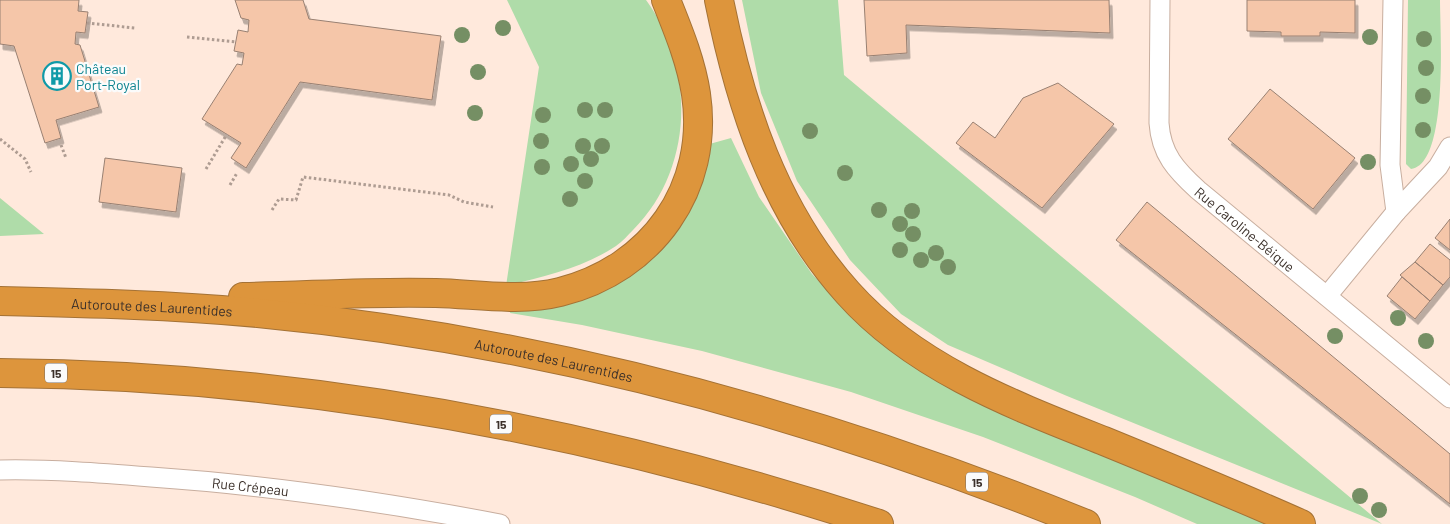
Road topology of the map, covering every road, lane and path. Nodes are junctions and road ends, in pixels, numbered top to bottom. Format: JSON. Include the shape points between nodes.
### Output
{"nodes":[{"id":1,"x":666,"y":0,"type":"edge"},
{"id":2,"x":719,"y":0,"type":"edge"},
{"id":3,"x":1160,"y":0,"type":"edge"},
{"id":4,"x":1393,"y":0,"type":"edge"},
{"id":5,"x":87,"y":23,"type":"dead end"},
{"id":6,"x":135,"y":28,"type":"dead end"},
{"id":7,"x":187,"y":37,"type":"dead end"},
{"id":8,"x":236,"y":42,"type":"dead end"},
{"id":9,"x":227,"y":134,"type":"dead end"},
{"id":10,"x":0,"y":139,"type":"edge"},
{"id":11,"x":61,"y":145,"type":"dead end"},
{"id":12,"x":1450,"y":147,"type":"edge"},
{"id":13,"x":66,"y":158,"type":"dead end"},
{"id":14,"x":206,"y":169,"type":"dead end"},
{"id":15,"x":31,"y":172,"type":"dead end"},
{"id":16,"x":237,"y":173,"type":"dead end"},
{"id":17,"x":230,"y":185,"type":"dead end"},
{"id":18,"x":493,"y":207,"type":"dead end"},
{"id":19,"x":272,"y":210,"type":"dead end"},
{"id":20,"x":1396,"y":212,"type":"junction"},
{"id":21,"x":1327,"y":296,"type":"junction"},
{"id":22,"x":0,"y":300,"type":"edge"},
{"id":23,"x":46,"y":302,"type":"junction"},
{"id":24,"x":0,"y":373,"type":"edge"},
{"id":25,"x":1450,"y":398,"type":"edge"},
{"id":26,"x":0,"y":470,"type":"edge"},
{"id":27,"x":500,"y":524,"type":"edge"},
{"id":28,"x":879,"y":524,"type":"edge"},
{"id":29,"x":1086,"y":524,"type":"edge"},
{"id":30,"x":1301,"y":524,"type":"edge"}],
"edges":[{"from":1,"to":23,"type":"highway","via":[[686,52],[696,94],[698,130],[693,167],[679,201],[657,235],[643,249],[603,275],[559,292],[535,295],[435,293]]},
{"from":2,"to":30,"type":"highway","via":[[738,85],[769,168],[805,236],[862,307],[918,352],[980,389]]},
{"from":3,"to":21,"type":"street","name":"Rue Caroline-Béique","via":[[1158,123],[1160,141],[1168,159],[1198,190]]},
{"from":4,"to":20,"type":"street","via":[[1390,165]]},
{"from":5,"to":6,"type":"path"},
{"from":7,"to":8,"type":"path"},
{"from":9,"to":14,"type":"path"},
{"from":10,"to":15,"type":"path","via":[[25,159]]},
{"from":11,"to":13,"type":"path"},
{"from":12,"to":20,"type":"street","via":[[1438,167]]},
{"from":16,"to":17,"type":"path"},
{"from":18,"to":19,"type":"path","via":[[464,202],[449,195],[303,177],[296,200],[279,199]]},
{"from":20,"to":21,"type":"street"},
{"from":21,"to":25,"type":"street","name":"Rue Caroline-Béique"},
{"from":22,"to":23,"type":"highway","name":"Autoroute des Laurentides","number":"15"},
{"from":23,"to":29,"type":"highway","name":"Autoroute des Laurentides","number":"15","via":[[215,309],[301,318],[431,337],[580,366],[739,404],[846,437],[965,477]]},
{"from":24,"to":28,"type":"highway","number":"15","via":[[112,375],[222,384],[336,397],[457,416],[627,450]]},
{"from":26,"to":27,"type":"street","name":"Rue Crépeau","via":[[99,473],[292,490]]}]}
